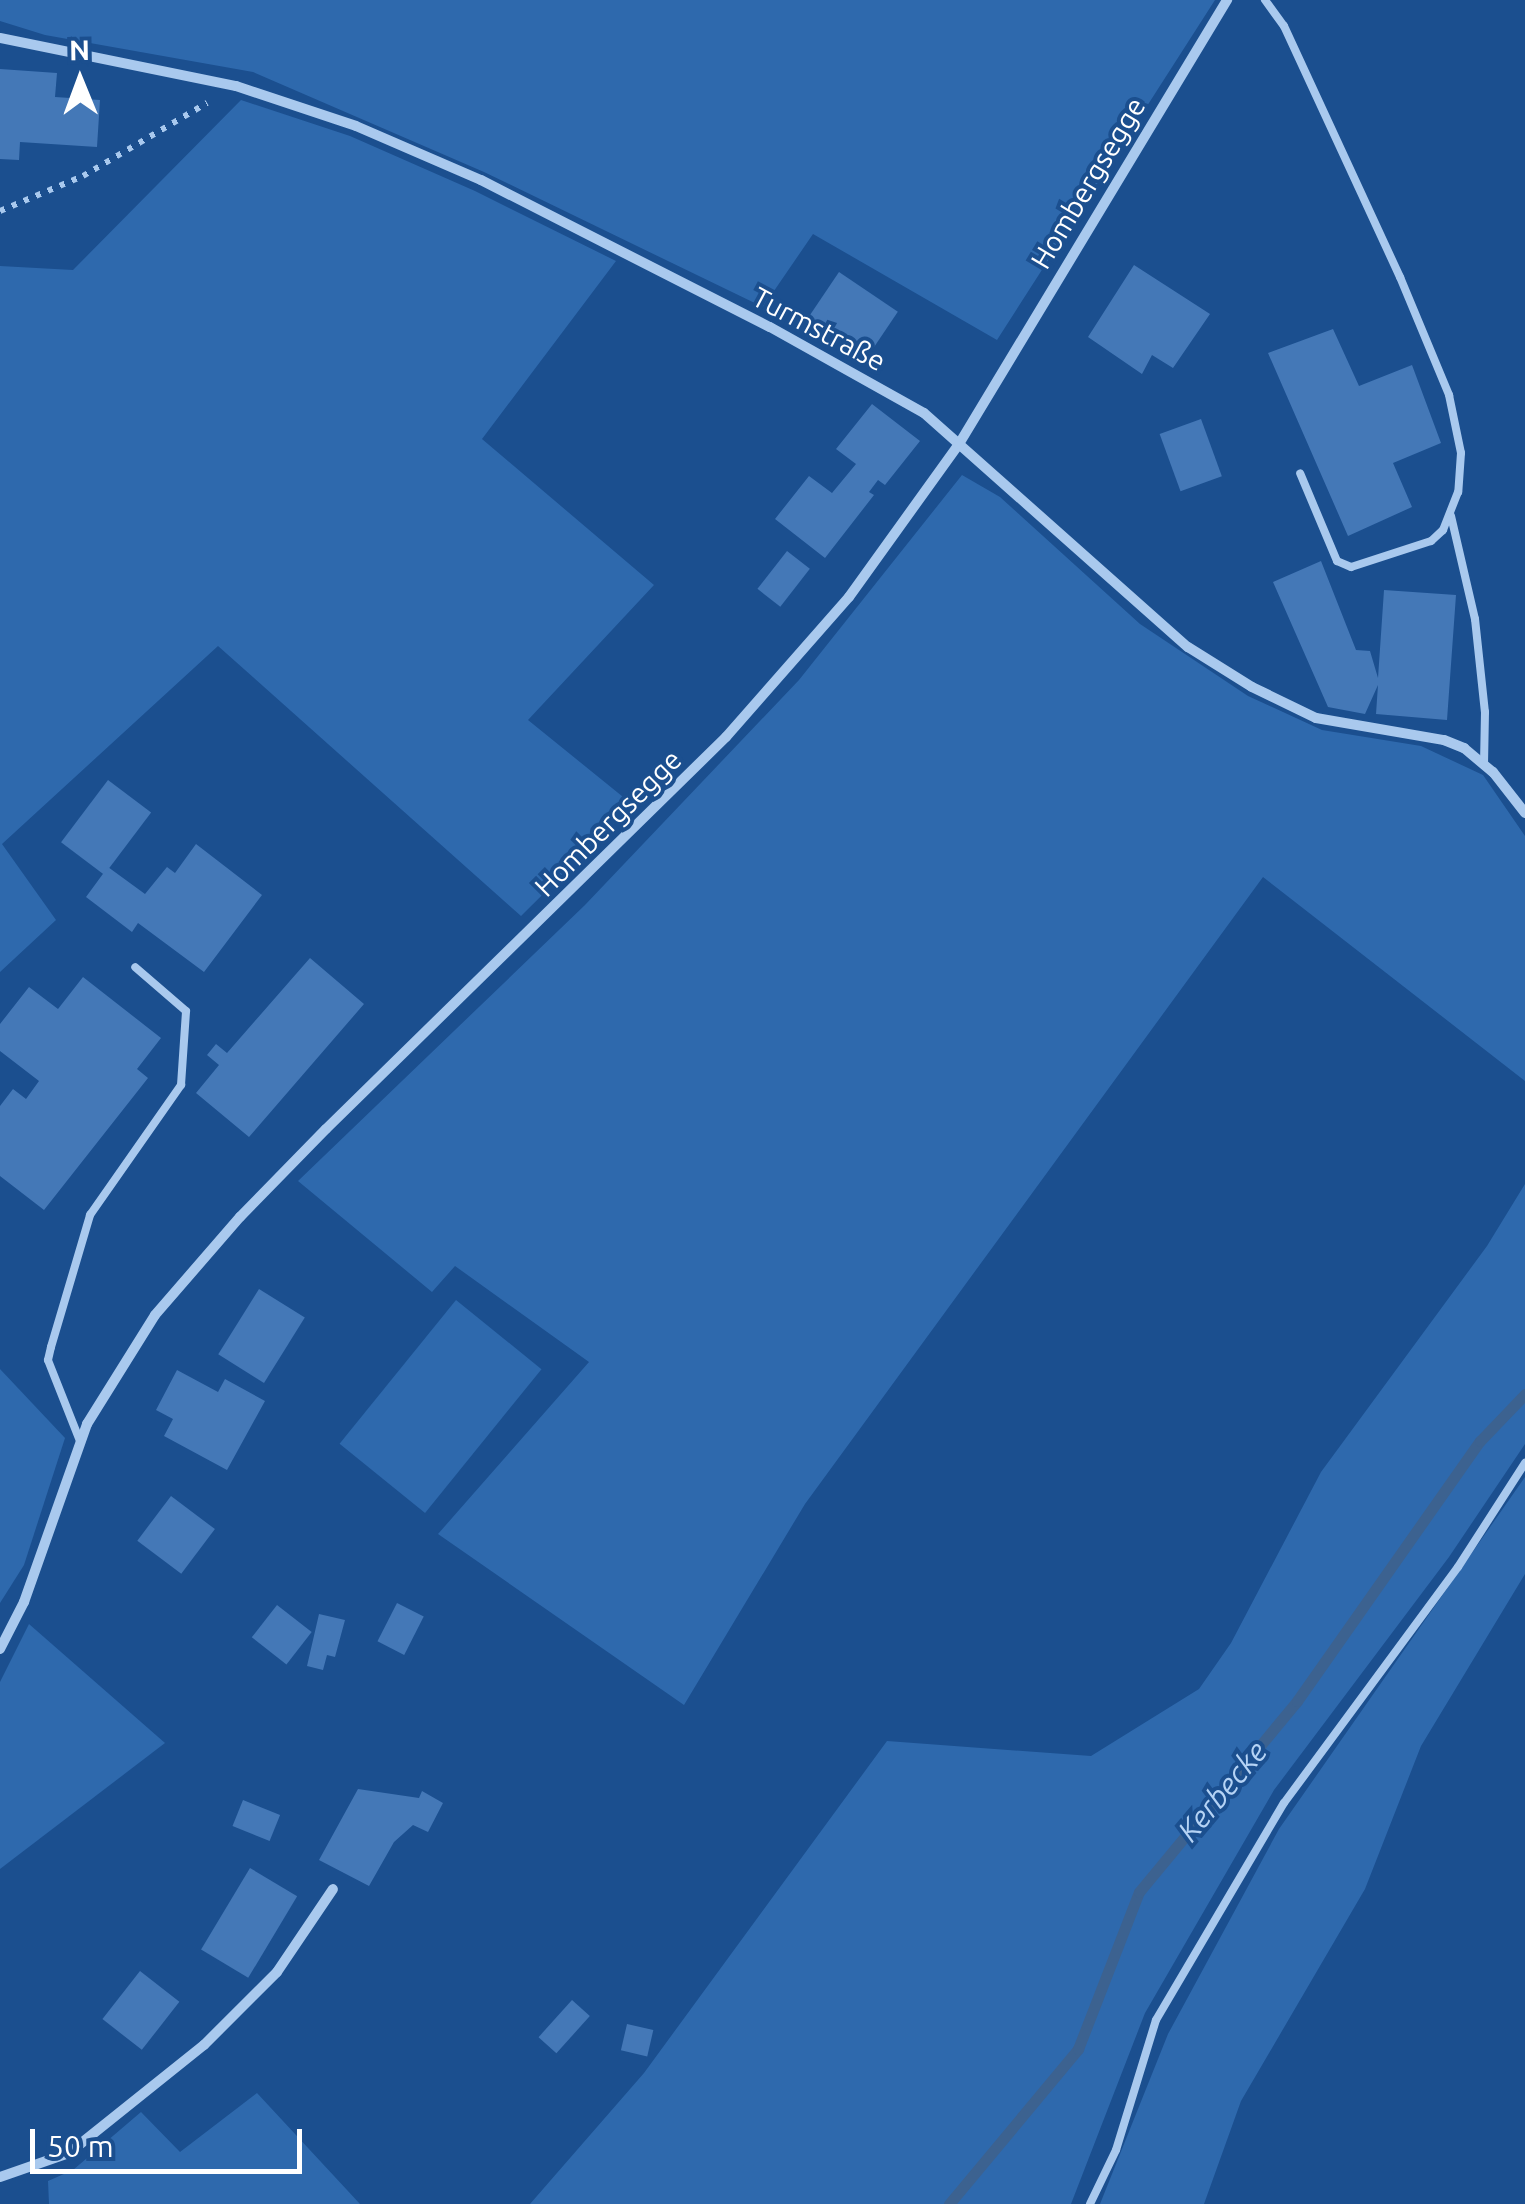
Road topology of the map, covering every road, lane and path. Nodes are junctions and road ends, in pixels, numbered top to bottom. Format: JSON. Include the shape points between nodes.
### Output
{"nodes":[{"id":1,"x":1227,"y":0,"type":"edge"},
{"id":2,"x":1264,"y":0,"type":"edge"},
{"id":3,"x":0,"y":38,"type":"edge"},
{"id":4,"x":236,"y":86,"type":"junction"},
{"id":5,"x":0,"y":211,"type":"edge"},
{"id":6,"x":959,"y":444,"type":"junction"},
{"id":7,"x":1300,"y":472,"type":"dead end"},
{"id":8,"x":1452,"y":516,"type":"junction"},
{"id":9,"x":1484,"y":764,"type":"junction"},
{"id":10,"x":1525,"y":813,"type":"edge"},
{"id":11,"x":135,"y":967,"type":"dead end"},
{"id":12,"x":80,"y":1442,"type":"junction"},
{"id":13,"x":1525,"y":1463,"type":"edge"},
{"id":14,"x":0,"y":1649,"type":"edge"},
{"id":15,"x":334,"y":1889,"type":"dead end"},
{"id":16,"x":0,"y":2177,"type":"edge"},
{"id":17,"x":1090,"y":2204,"type":"edge"}],
"edges":[{"from":1,"to":6,"type":"street","name":"Hombergsegge"},
{"from":2,"to":8,"type":"lane","via":[[1314,90],[1449,395],[1462,453]]},
{"from":3,"to":4,"type":"street","name":"Turmstraße"},
{"from":4,"to":5,"type":"path","via":[[83,176]]},
{"from":4,"to":6,"type":"street","name":"Turmstraße","via":[[356,126],[481,180],[880,387]]},
{"from":6,"to":9,"type":"street","name":"Turmstraße","via":[[1188,647],[1252,687],[1316,718],[1444,740]]},
{"from":6,"to":12,"type":"street","name":"Hombergsegge","via":[[849,597],[726,737],[326,1129],[179,1284],[104,1390]]},
{"from":7,"to":8,"type":"lane","via":[[1337,561],[1346,567],[1431,541]]},
{"from":8,"to":9,"type":"lane","via":[[1475,619]]},
{"from":9,"to":10,"type":"street","name":"Turmstraße"},
{"from":11,"to":12,"type":"lane","via":[[186,1010],[181,1086],[90,1215],[51,1347],[48,1360]]},
{"from":12,"to":14,"type":"street","name":"Hombergsegge","via":[[24,1602]]},
{"from":13,"to":17,"type":"lane","via":[[1284,1803],[1156,2020],[1116,2150]]},
{"from":15,"to":16,"type":"street","via":[[277,1972],[204,2045],[69,2152]]}]}
